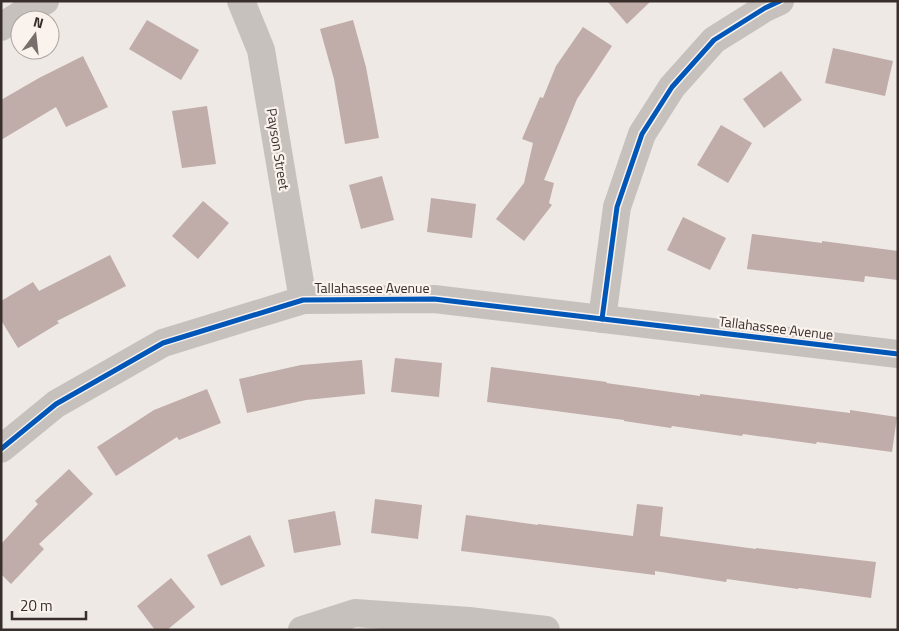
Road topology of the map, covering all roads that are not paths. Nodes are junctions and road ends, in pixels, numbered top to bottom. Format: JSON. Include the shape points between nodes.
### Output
{"nodes":[{"id":1,"x":241,"y":1,"type":"edge"},
{"id":2,"x":780,"y":1,"type":"edge"},
{"id":3,"x":32,"y":4,"type":"edge"},
{"id":4,"x":1,"y":27,"type":"edge"},
{"id":5,"x":303,"y":300,"type":"junction"},
{"id":6,"x":602,"y":318,"type":"junction"},
{"id":7,"x":898,"y":354,"type":"edge"},
{"id":8,"x":1,"y":449,"type":"edge"},
{"id":9,"x":468,"y":625,"type":"edge"},
{"id":10,"x":302,"y":630,"type":"edge"},
{"id":11,"x":546,"y":630,"type":"edge"}],
"edges":[{"from":1,"to":5,"type":"street","name":"Payson Street","via":[[261,50]]},
{"from":2,"to":6,"type":"street","via":[[714,40],[672,87],[642,134],[617,207]]},
{"from":3,"to":4,"type":"street"},
{"from":5,"to":6,"type":"street","name":"Tallahassee Avenue","via":[[434,299]]},
{"from":5,"to":8,"type":"street","name":"Tallahassee Avenue","via":[[163,343],[56,404]]},
{"from":6,"to":7,"type":"street","name":"Tallahassee Avenue"},
{"from":9,"to":10,"type":"street","via":[[355,613]]},
{"from":9,"to":11,"type":"street"}]}
